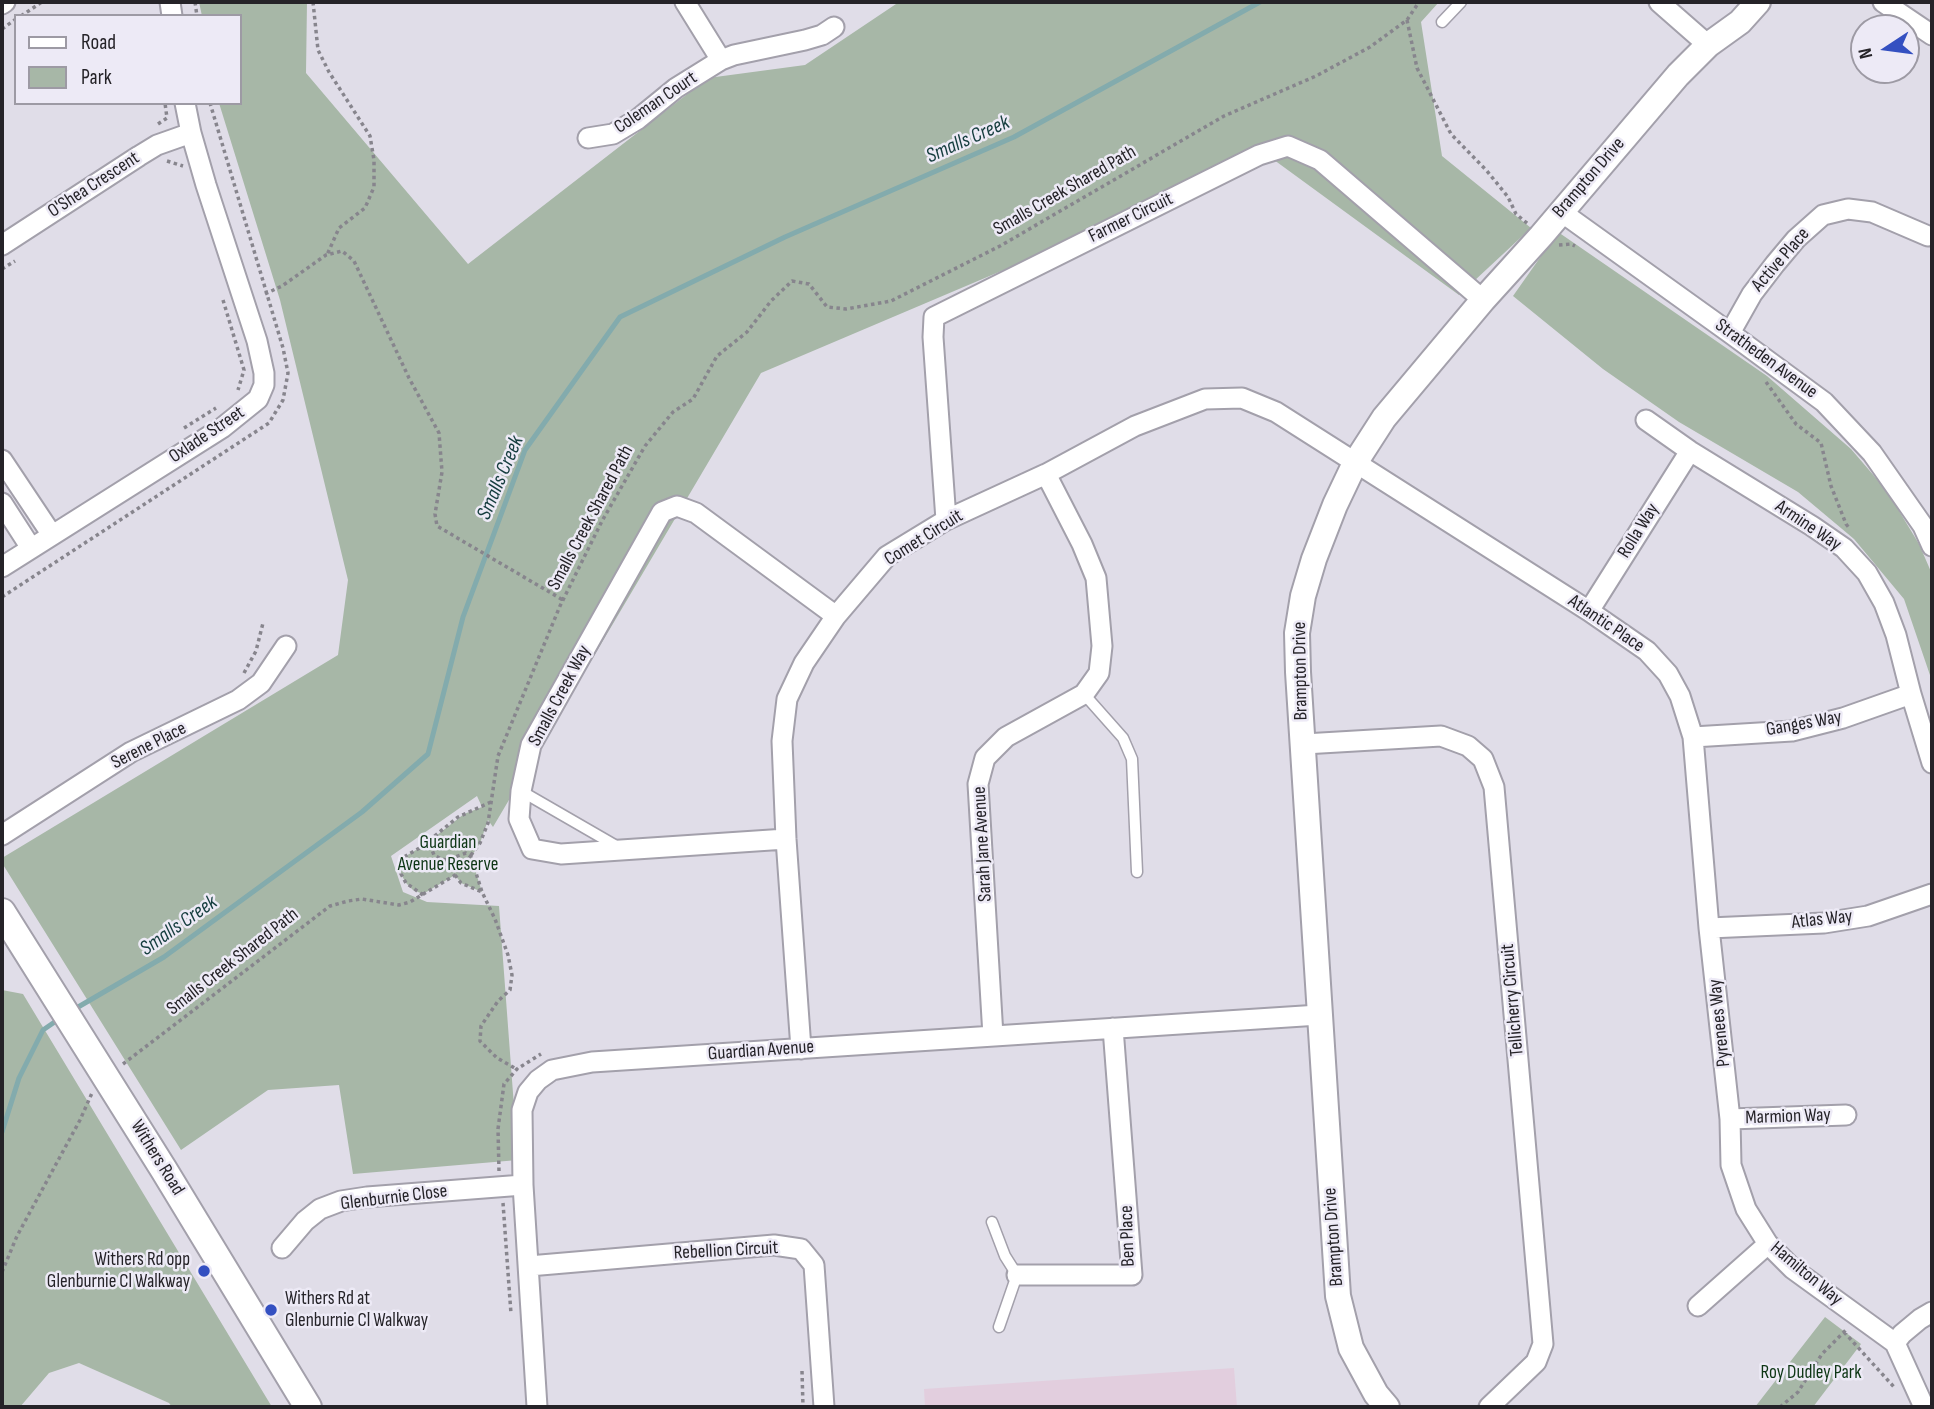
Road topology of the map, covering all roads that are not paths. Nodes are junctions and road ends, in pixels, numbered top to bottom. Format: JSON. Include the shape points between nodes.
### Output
{"nodes":[{"id":1,"x":684,"y":2,"type":"edge"},
{"id":2,"x":1461,"y":2,"type":"edge"},
{"id":3,"x":1659,"y":2,"type":"edge"},
{"id":4,"x":1758,"y":2,"type":"edge"},
{"id":5,"x":1883,"y":2,"type":"edge"},
{"id":6,"x":1442,"y":22,"type":"dead end"},
{"id":7,"x":834,"y":27,"type":"dead end"},
{"id":8,"x":1932,"y":35,"type":"edge"},
{"id":9,"x":1708,"y":45,"type":"junction"},
{"id":10,"x":721,"y":60,"type":"junction"},
{"id":11,"x":184,"y":105,"type":"edge"},
{"id":12,"x":191,"y":133,"type":"junction"},
{"id":13,"x":588,"y":138,"type":"dead end"},
{"id":14,"x":1560,"y":212,"type":"junction"},
{"id":15,"x":1928,"y":236,"type":"dead end"},
{"id":16,"x":2,"y":245,"type":"edge"},
{"id":17,"x":1483,"y":300,"type":"junction"},
{"id":18,"x":1730,"y":333,"type":"junction"},
{"id":19,"x":1646,"y":420,"type":"dead end"},
{"id":20,"x":1690,"y":451,"type":"junction"},
{"id":21,"x":2,"y":460,"type":"edge"},
{"id":22,"x":1356,"y":463,"type":"junction"},
{"id":23,"x":1046,"y":474,"type":"junction"},
{"id":24,"x":2,"y":503,"type":"edge"},
{"id":25,"x":946,"y":520,"type":"junction"},
{"id":26,"x":1928,"y":524,"type":"edge"},
{"id":27,"x":52,"y":535,"type":"junction"},
{"id":28,"x":1932,"y":546,"type":"edge"},
{"id":29,"x":31,"y":548,"type":"junction"},
{"id":30,"x":2,"y":568,"type":"edge"},
{"id":31,"x":1589,"y":611,"type":"junction"},
{"id":32,"x":836,"y":616,"type":"junction"},
{"id":33,"x":286,"y":646,"type":"dead end"},
{"id":34,"x":1084,"y":694,"type":"junction"},
{"id":35,"x":1911,"y":694,"type":"junction"},
{"id":36,"x":1693,"y":737,"type":"junction"},
{"id":37,"x":1304,"y":744,"type":"junction"},
{"id":38,"x":1932,"y":763,"type":"edge"},
{"id":39,"x":521,"y":791,"type":"junction"},
{"id":40,"x":2,"y":835,"type":"edge"},
{"id":41,"x":786,"y":839,"type":"junction"},
{"id":42,"x":625,"y":850,"type":"junction"},
{"id":43,"x":1137,"y":872,"type":"dead end"},
{"id":44,"x":1932,"y":894,"type":"edge"},
{"id":45,"x":2,"y":912,"type":"edge"},
{"id":46,"x":1709,"y":928,"type":"junction"},
{"id":47,"x":1319,"y":1015,"type":"junction"},
{"id":48,"x":1113,"y":1028,"type":"junction"},
{"id":49,"x":993,"y":1035,"type":"junction"},
{"id":50,"x":801,"y":1049,"type":"junction"},
{"id":51,"x":1846,"y":1115,"type":"dead end"},
{"id":52,"x":1730,"y":1119,"type":"junction"},
{"id":53,"x":523,"y":1185,"type":"junction"},
{"id":54,"x":992,"y":1222,"type":"dead end"},
{"id":55,"x":1768,"y":1244,"type":"junction"},
{"id":56,"x":282,"y":1248,"type":"dead end"},
{"id":57,"x":529,"y":1266,"type":"junction"},
{"id":58,"x":1017,"y":1275,"type":"junction"},
{"id":59,"x":1698,"y":1306,"type":"dead end"},
{"id":60,"x":1932,"y":1312,"type":"edge"},
{"id":61,"x":999,"y":1327,"type":"dead end"},
{"id":62,"x":1895,"y":1343,"type":"junction"},
{"id":63,"x":308,"y":1407,"type":"edge"},
{"id":64,"x":537,"y":1407,"type":"edge"},
{"id":65,"x":824,"y":1407,"type":"edge"},
{"id":66,"x":1387,"y":1407,"type":"edge"},
{"id":67,"x":1489,"y":1407,"type":"edge"},
{"id":68,"x":1924,"y":1407,"type":"edge"}],
"edges":[{"from":1,"to":10,"type":"street"},
{"from":2,"to":6,"type":"lane"},
{"from":3,"to":9,"type":"street"},
{"from":4,"to":9,"type":"street","name":"Brampton Drive"},
{"from":5,"to":8,"type":"street"},
{"from":7,"to":10,"type":"street","name":"Coleman Court","via":[[805,40]]},
{"from":9,"to":14,"type":"street","name":"Brampton Drive"},
{"from":10,"to":13,"type":"street","name":"Coleman Court","via":[[613,135]]},
{"from":11,"to":12,"type":"street","name":"Oxlade Street"},
{"from":12,"to":16,"type":"street","name":"O'Shea Crescent","via":[[157,145]]},
{"from":12,"to":27,"type":"street","name":"Oxlade Street","via":[[257,341],[264,385],[258,399],[222,428]]},
{"from":14,"to":17,"type":"street","name":"Brampton Drive"},
{"from":14,"to":18,"type":"street","name":"Stratheden Avenue"},
{"from":15,"to":18,"type":"street","name":"Active Place","via":[[1872,212],[1849,208],[1823,215],[1796,239],[1752,294]]},
{"from":17,"to":22,"type":"street","name":"Brampton Drive","via":[[1384,418]]},
{"from":17,"to":25,"type":"street","name":"Farmer Circuit","via":[[1320,160],[1289,146],[1259,155],[934,317]]},
{"from":18,"to":26,"type":"street","name":"Stratheden Avenue","via":[[1824,402]]},
{"from":19,"to":20,"type":"street","name":"Armine Way"},
{"from":20,"to":31,"type":"street","name":"Rolla Way"},
{"from":20,"to":35,"type":"street","name":"Armine Way","via":[[1852,556],[1884,603]]},
{"from":21,"to":27,"type":"street"},
{"from":22,"to":23,"type":"street","name":"Comet Circuit","via":[[1276,412],[1242,398],[1205,398],[1135,426]]},
{"from":22,"to":31,"type":"street","name":"Atlantic Place"},
{"from":22,"to":37,"type":"street","name":"Brampton Drive","via":[[1335,505],[1303,596],[1297,633]]},
{"from":23,"to":25,"type":"street","name":"Comet Circuit"},
{"from":23,"to":34,"type":"street","via":[[1097,578],[1102,646],[1099,673]]},
{"from":24,"to":29,"type":"street"},
{"from":25,"to":32,"type":"street","name":"Comet Circuit","via":[[887,556]]},
{"from":26,"to":28,"type":"street","name":"Stratheden Avenue"},
{"from":27,"to":29,"type":"street","name":"Oxlade Street"},
{"from":29,"to":30,"type":"street","name":"Oxlade Street"},
{"from":31,"to":36,"type":"street","name":"Atlantic Place","via":[[1647,650],[1668,674]]},
{"from":32,"to":39,"type":"street","name":"Smalls Creek Way","via":[[696,513],[677,506],[662,512],[531,745]]},
{"from":32,"to":41,"type":"street","name":"Comet Circuit","via":[[804,663],[787,699],[782,741]]},
{"from":33,"to":40,"type":"street","name":"Serene Place","via":[[270,672],[245,696],[131,752]]},
{"from":34,"to":43,"type":"lane","via":[[1124,738],[1132,759]]},
{"from":34,"to":49,"type":"street","name":"Sarah Jane Avenue","via":[[1006,737],[985,758],[978,784]]},
{"from":35,"to":36,"type":"street","name":"Ganges Way","via":[[1792,730]]},
{"from":35,"to":38,"type":"street","name":"Armine Way"},
{"from":36,"to":46,"type":"street","name":"Atlantic Place"},
{"from":37,"to":47,"type":"street","name":"Brampton Drive"},
{"from":37,"to":67,"type":"street","name":"Tellicherry Circuit","via":[[1441,736],[1468,746],[1483,759],[1494,787],[1543,1344],[1536,1362]]},
{"from":39,"to":42,"type":"lane"},
{"from":39,"to":42,"type":"street","name":"Smalls Creek Way","via":[[519,819],[532,849],[561,855]]},
{"from":41,"to":42,"type":"street","name":"Smalls Creek Way"},
{"from":41,"to":50,"type":"street","name":"Comet Circuit"},
{"from":44,"to":46,"type":"street","name":"Atlas Way","via":[[1868,916],[1824,923]]},
{"from":45,"to":63,"type":"main road","name":"Withers Road"},
{"from":46,"to":52,"type":"street","name":"Pyrenees Way"},
{"from":47,"to":48,"type":"street","name":"Guardian Avenue"},
{"from":47,"to":66,"type":"street","name":"Brampton Drive","via":[[1338,1296],[1352,1348]]},
{"from":48,"to":49,"type":"street","name":"Guardian Avenue"},
{"from":48,"to":58,"type":"street","name":"Ben Place","via":[[1132,1275]]},
{"from":49,"to":50,"type":"street","name":"Guardian Avenue"},
{"from":50,"to":53,"type":"street","name":"Guardian Avenue","via":[[592,1062],[552,1070],[528,1092],[522,1110]]},
{"from":51,"to":52,"type":"street","name":"Marmion Way"},
{"from":52,"to":55,"type":"street","name":"Hamilton Way","via":[[1731,1165],[1746,1209]]},
{"from":53,"to":56,"type":"street","name":"Glenburnie Close","via":[[341,1201],[320,1209]]},
{"from":53,"to":57,"type":"street"},
{"from":54,"to":58,"type":"lane"},
{"from":55,"to":59,"type":"street"},
{"from":55,"to":62,"type":"street","name":"Hamilton Way","via":[[1793,1269]]},
{"from":57,"to":64,"type":"street"},
{"from":57,"to":65,"type":"street","name":"Rebellion Circuit","via":[[774,1245],[801,1249],[814,1265]]},
{"from":58,"to":61,"type":"lane"},
{"from":60,"to":62,"type":"street"},
{"from":62,"to":68,"type":"street","name":"Hamilton Way"}]}
